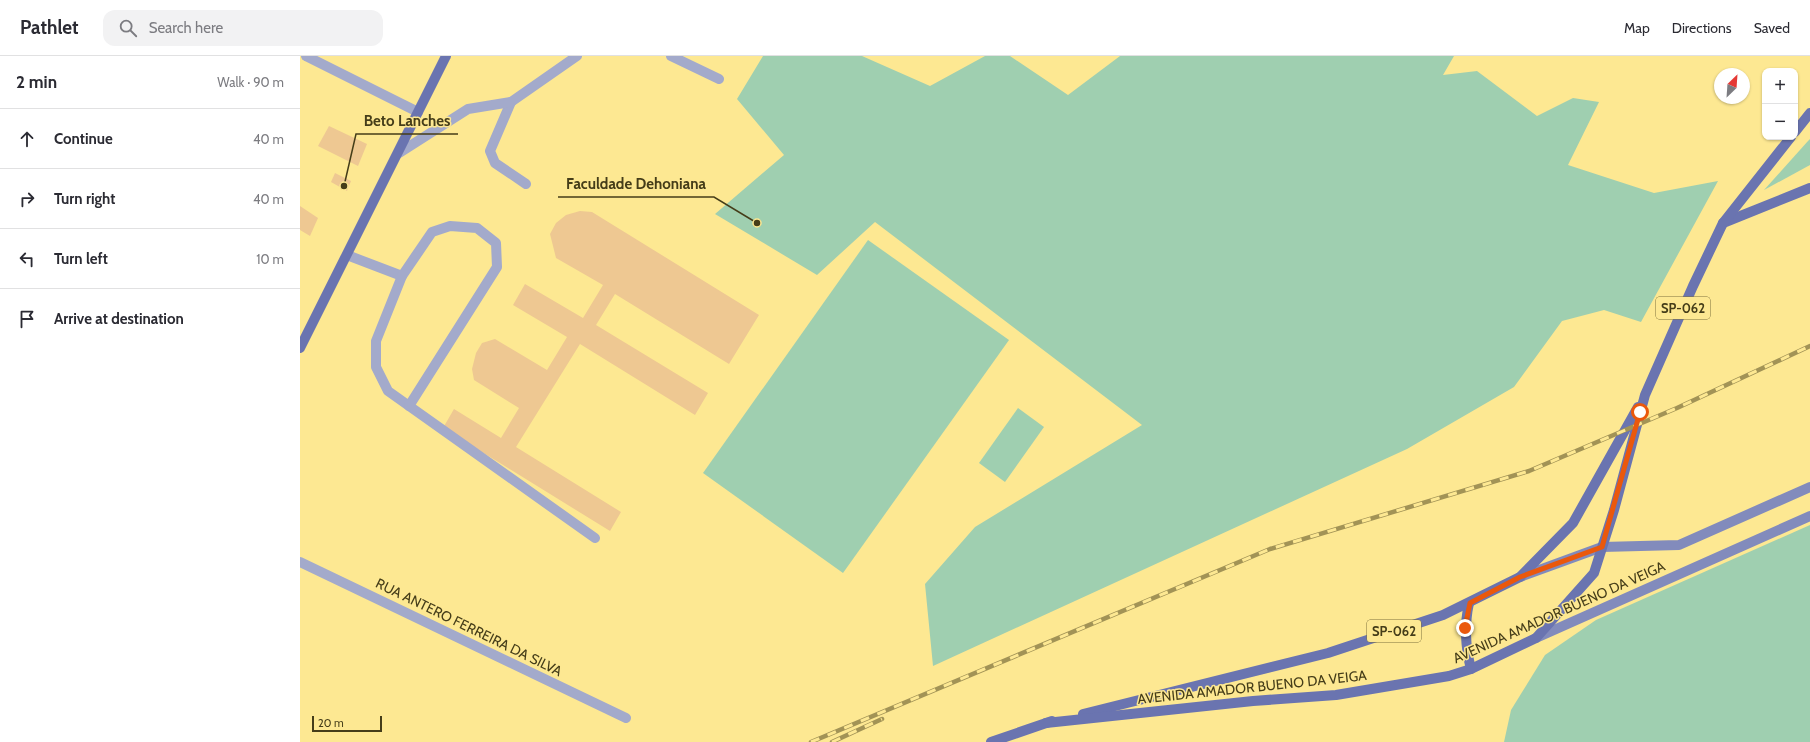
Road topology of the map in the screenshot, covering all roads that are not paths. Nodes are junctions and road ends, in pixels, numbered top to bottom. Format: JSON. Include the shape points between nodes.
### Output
{"nodes":[{"id":1,"x":306,"y":56,"type":"edge"},
{"id":2,"x":446,"y":56,"type":"edge"},
{"id":3,"x":577,"y":56,"type":"edge"},
{"id":4,"x":671,"y":56,"type":"edge"},
{"id":5,"x":719,"y":79,"type":"dead end"},
{"id":6,"x":511,"y":102,"type":"junction"},
{"id":7,"x":418,"y":112,"type":"junction"},
{"id":8,"x":1810,"y":113,"type":"edge"},
{"id":9,"x":1798,"y":128,"type":"edge"},
{"id":10,"x":1789,"y":140,"type":"edge"},
{"id":11,"x":398,"y":154,"type":"junction"},
{"id":12,"x":526,"y":184,"type":"dead end"},
{"id":13,"x":1810,"y":188,"type":"edge"},
{"id":14,"x":1724,"y":223,"type":"junction"},
{"id":15,"x":347,"y":255,"type":"junction"},
{"id":16,"x":402,"y":276,"type":"junction"},
{"id":17,"x":300,"y":348,"type":"edge"},
{"id":18,"x":1645,"y":395,"type":"junction"},
{"id":19,"x":410,"y":406,"type":"junction"},
{"id":20,"x":1810,"y":487,"type":"edge"},
{"id":21,"x":1810,"y":516,"type":"edge"},
{"id":22,"x":595,"y":538,"type":"dead end"},
{"id":23,"x":1602,"y":547,"type":"junction"},
{"id":24,"x":300,"y":562,"type":"edge"},
{"id":25,"x":1520,"y":577,"type":"junction"},
{"id":26,"x":1470,"y":603,"type":"junction"},
{"id":27,"x":1536,"y":638,"type":"junction"},
{"id":28,"x":1471,"y":669,"type":"junction"},
{"id":29,"x":626,"y":718,"type":"dead end"},
{"id":30,"x":1046,"y":723,"type":"junction"},
{"id":31,"x":992,"y":742,"type":"edge"}],
"edges":[{"from":1,"to":7,"type":"street"},
{"from":2,"to":7,"type":"main road"},
{"from":3,"to":6,"type":"street"},
{"from":4,"to":5,"type":"street"},
{"from":6,"to":11,"type":"street","via":[[468,109]]},
{"from":6,"to":12,"type":"street","via":[[490,151],[495,163]]},
{"from":7,"to":11,"type":"main road"},
{"from":8,"to":9,"type":"main road"},
{"from":10,"to":14,"type":"main road","number":"SP-062"},
{"from":11,"to":15,"type":"main road"},
{"from":13,"to":14,"type":"main road"},
{"from":14,"to":18,"type":"main road","number":"SP-062","via":[[1692,286]]},
{"from":15,"to":16,"type":"street"},
{"from":15,"to":17,"type":"main road"},
{"from":16,"to":19,"type":"street","via":[[376,341],[376,367],[388,391]]},
{"from":16,"to":19,"type":"street","via":[[432,232],[450,226],[477,228],[496,243],[497,267]]},
{"from":18,"to":23,"type":"main road"},
{"from":18,"to":25,"type":"main road","name":"AVENIDA AMADOR BUENO DA VEIGA","number":"SP-062","via":[[1573,523]]},
{"from":19,"to":22,"type":"street"},
{"from":20,"to":23,"type":"main road","name":"AVENIDA AMADOR BUENO DA VEIGA","via":[[1679,546]]},
{"from":21,"to":27,"type":"main road","name":"AVENIDA AMADOR BUENO DA VEIGA"},
{"from":23,"to":25,"type":"main road","name":"AVENIDA AMADOR BUENO DA VEIGA"},
{"from":23,"to":27,"type":"main road","via":[[1594,573]]},
{"from":24,"to":29,"type":"street","name":"RUA ANTERO FERREIRA DA SILVA"},
{"from":25,"to":26,"type":"main road","name":"AVENIDA AMADOR BUENO DA VEIGA","number":"SP-062"},
{"from":26,"to":28,"type":"main road","via":[[1465,639]]},
{"from":26,"to":30,"type":"main road","name":"AVENIDA AMADOR BUENO DA VEIGA","number":"SP-062","via":[[1443,615],[1328,653]]},
{"from":27,"to":28,"type":"main road","name":"AVENIDA AMADOR BUENO DA VEIGA","number":"SP-062"},
{"from":28,"to":30,"type":"main road","name":"AVENIDA AMADOR BUENO DA VEIGA","number":"SP-062","via":[[1449,676],[1336,695],[1253,701]]},
{"from":30,"to":31,"type":"main road","name":"AVENIDA AMADOR BUENO DA VEIGA","number":"SP-062"}]}
